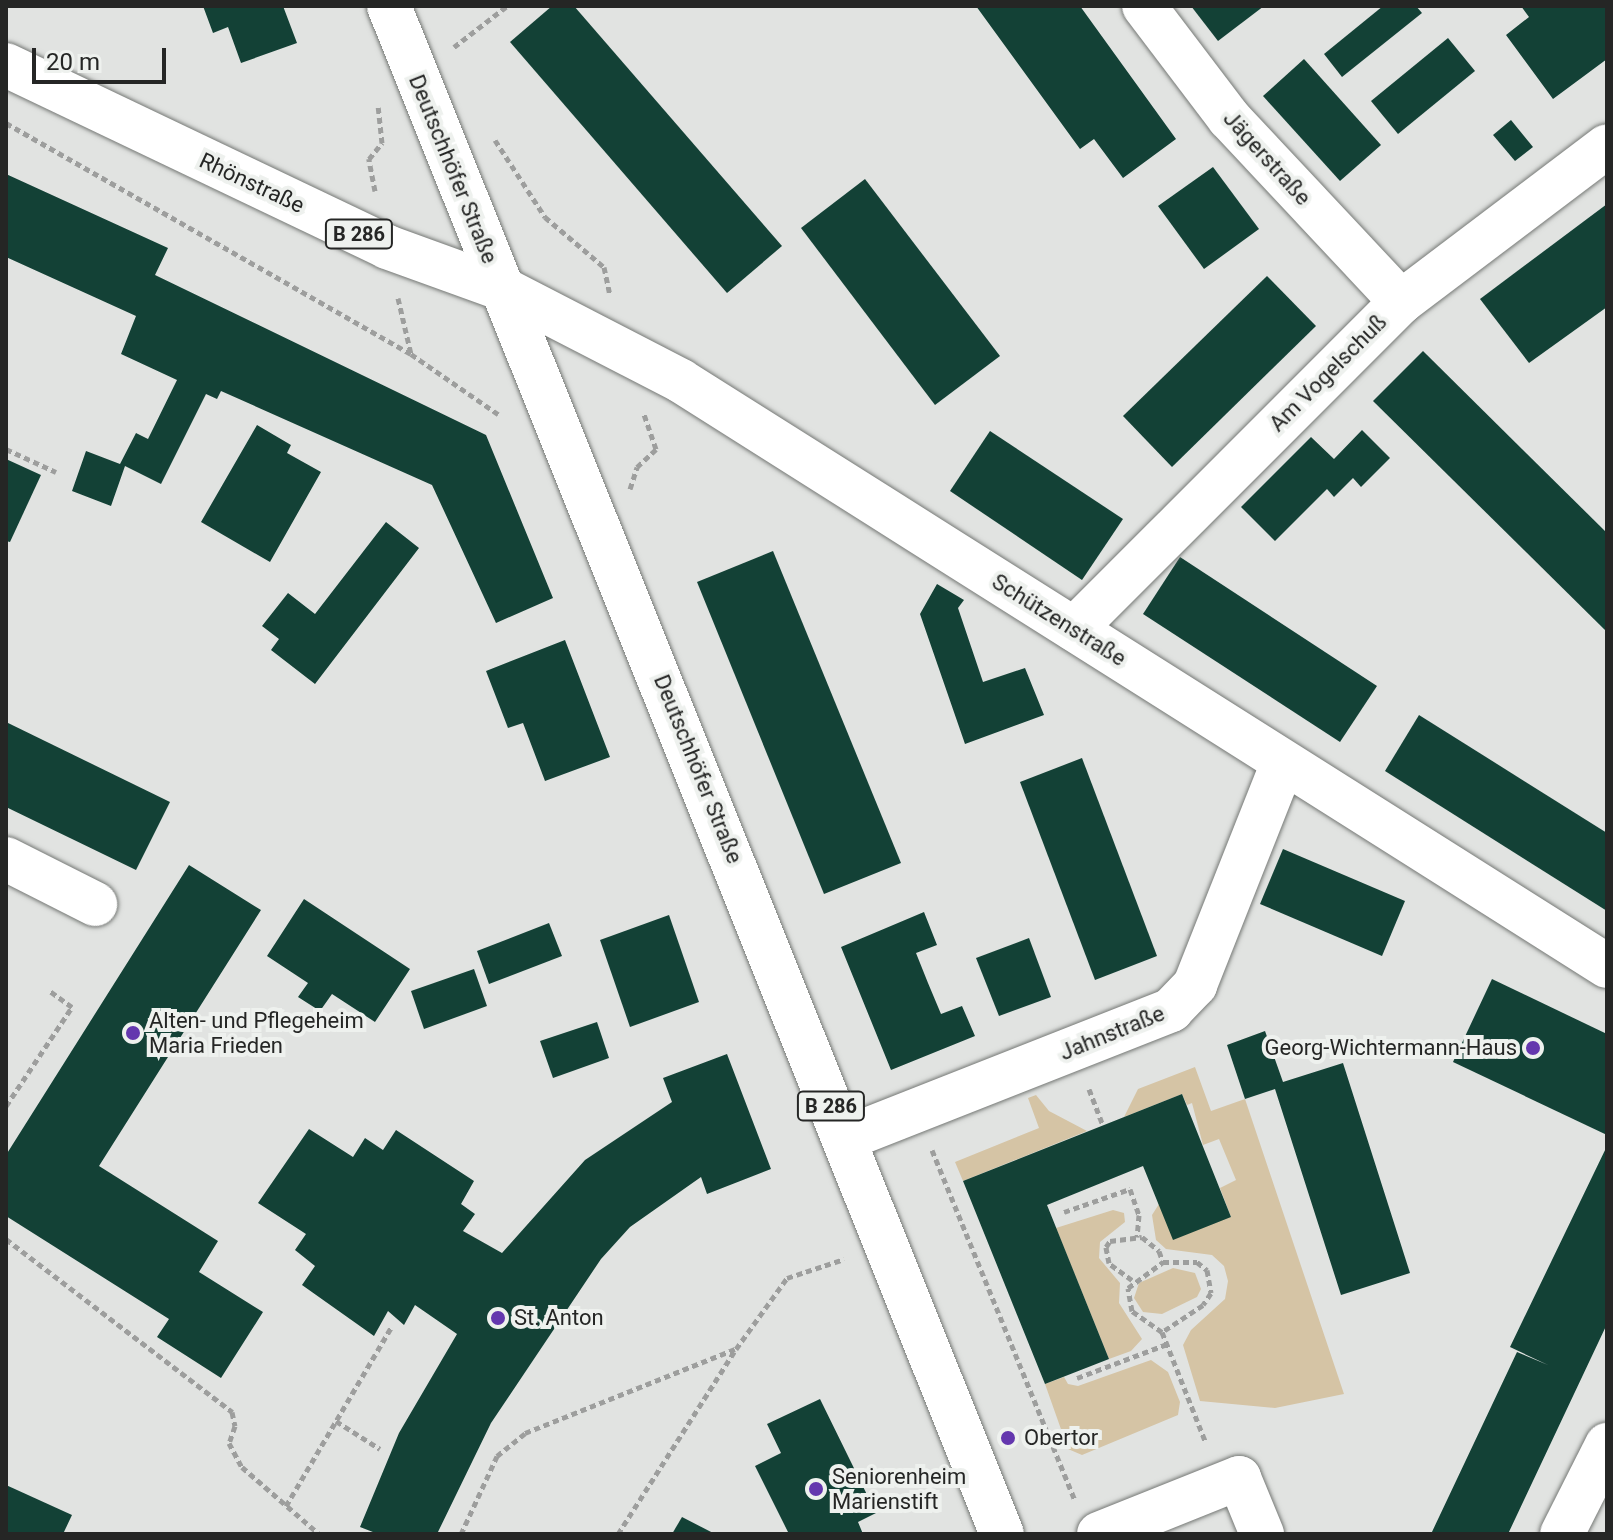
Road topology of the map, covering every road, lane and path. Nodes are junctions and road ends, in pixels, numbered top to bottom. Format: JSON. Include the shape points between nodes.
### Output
{"nodes":[{"id":1,"x":389,"y":6,"type":"edge"},
{"id":2,"x":507,"y":6,"type":"edge"},
{"id":3,"x":1144,"y":6,"type":"edge"},
{"id":4,"x":454,"y":47,"type":"dead end"},
{"id":5,"x":6,"y":65,"type":"edge"},
{"id":6,"x":6,"y":123,"type":"edge"},
{"id":7,"x":383,"y":132,"type":"dead end"},
{"id":8,"x":1607,"y":146,"type":"edge"},
{"id":9,"x":369,"y":159,"type":"dead end"},
{"id":10,"x":503,"y":289,"type":"junction"},
{"id":11,"x":1401,"y":302,"type":"junction"},
{"id":12,"x":411,"y":354,"type":"dead end"},
{"id":13,"x":6,"y":449,"type":"edge"},
{"id":14,"x":56,"y":472,"type":"dead end"},
{"id":15,"x":1074,"y":629,"type":"junction"},
{"id":16,"x":1283,"y":763,"type":"junction"},
{"id":17,"x":6,"y":859,"type":"edge"},
{"id":18,"x":95,"y":904,"type":"dead end"},
{"id":19,"x":1607,"y":966,"type":"edge"},
{"id":20,"x":49,"y":990,"type":"dead end"},
{"id":21,"x":6,"y":1106,"type":"edge"},
{"id":22,"x":916,"y":1110,"type":"junction"},
{"id":23,"x":844,"y":1139,"type":"junction"},
{"id":24,"x":1064,"y":1212,"type":"dead end"},
{"id":25,"x":1137,"y":1237,"type":"junction"},
{"id":26,"x":6,"y":1239,"type":"edge"},
{"id":27,"x":849,"y":1258,"type":"dead end"},
{"id":28,"x":1163,"y":1262,"type":"junction"},
{"id":29,"x":1132,"y":1280,"type":"junction"},
{"id":30,"x":391,"y":1328,"type":"dead end"},
{"id":31,"x":1162,"y":1332,"type":"junction"},
{"id":32,"x":1167,"y":1344,"type":"junction"},
{"id":33,"x":736,"y":1349,"type":"junction"},
{"id":34,"x":1077,"y":1378,"type":"dead end"},
{"id":35,"x":336,"y":1421,"type":"junction"},
{"id":36,"x":1607,"y":1445,"type":"edge"},
{"id":37,"x":380,"y":1449,"type":"dead end"},
{"id":38,"x":1222,"y":1485,"type":"junction"},
{"id":39,"x":286,"y":1506,"type":"junction"},
{"id":40,"x":1088,"y":1519,"type":"edge"},
{"id":41,"x":319,"y":1534,"type":"edge"},
{"id":42,"x":461,"y":1534,"type":"edge"},
{"id":43,"x":618,"y":1534,"type":"edge"},
{"id":44,"x":1002,"y":1534,"type":"edge"},
{"id":45,"x":1262,"y":1534,"type":"edge"},
{"id":46,"x":1562,"y":1534,"type":"edge"}],
"edges":[{"from":1,"to":10,"type":"street","name":"Deutschhöfer Straße"},
{"from":2,"to":4,"type":"path"},
{"from":3,"to":11,"type":"street","name":"Jägerstraße","via":[[1229,118]]},
{"from":5,"to":10,"type":"street","name":"Rhönstraße","number":"B 286","via":[[387,247]]},
{"from":6,"to":12,"type":"path"},
{"from":7,"to":9,"type":"path","via":[[378,152]]},
{"from":8,"to":11,"type":"street","name":"Am Vogelschuß"},
{"from":10,"to":15,"type":"street","name":"Schützenstraße","via":[[681,381]]},
{"from":10,"to":23,"type":"street","name":"Deutschhöfer Straße","number":"B 286"},
{"from":11,"to":15,"type":"street","name":"Am Vogelschuß"},
{"from":13,"to":14,"type":"path"},
{"from":15,"to":16,"type":"street","name":"Schützenstraße"},
{"from":16,"to":19,"type":"street","name":"Schützenstraße"},
{"from":16,"to":22,"type":"street","name":"Jahnstraße","via":[[1185,997],[1171,1010]]},
{"from":17,"to":18,"type":"street"},
{"from":20,"to":21,"type":"path","via":[[72,1007]]},
{"from":22,"to":23,"type":"street","name":"Jahnstraße"},
{"from":22,"to":40,"type":"path"},
{"from":23,"to":44,"type":"street","name":"Deutschhöfer Straße","number":"B 286"},
{"from":24,"to":25,"type":"path","via":[[1130,1189],[1139,1215]]},
{"from":25,"to":28,"type":"path","via":[[1152,1244]]},
{"from":25,"to":29,"type":"path","via":[[1118,1237],[1106,1247],[1109,1263]]},
{"from":26,"to":39,"type":"path","via":[[232,1412],[233,1454]]},
{"from":27,"to":33,"type":"path","via":[[787,1278]]},
{"from":28,"to":29,"type":"path"},
{"from":28,"to":31,"type":"path","via":[[1197,1262],[1207,1270],[1211,1293],[1203,1305]]},
{"from":29,"to":31,"type":"path","via":[[1127,1300],[1132,1311]]},
{"from":30,"to":35,"type":"path"},
{"from":31,"to":32,"type":"path"},
{"from":32,"to":34,"type":"path"},
{"from":32,"to":38,"type":"path"},
{"from":33,"to":42,"type":"path","via":[[525,1433],[497,1456]]},
{"from":33,"to":43,"type":"path"},
{"from":35,"to":37,"type":"path"},
{"from":35,"to":39,"type":"path"},
{"from":36,"to":46,"type":"street"},
{"from":38,"to":40,"type":"street"},
{"from":38,"to":45,"type":"street","via":[[1239,1478]]},
{"from":39,"to":41,"type":"path"}]}
